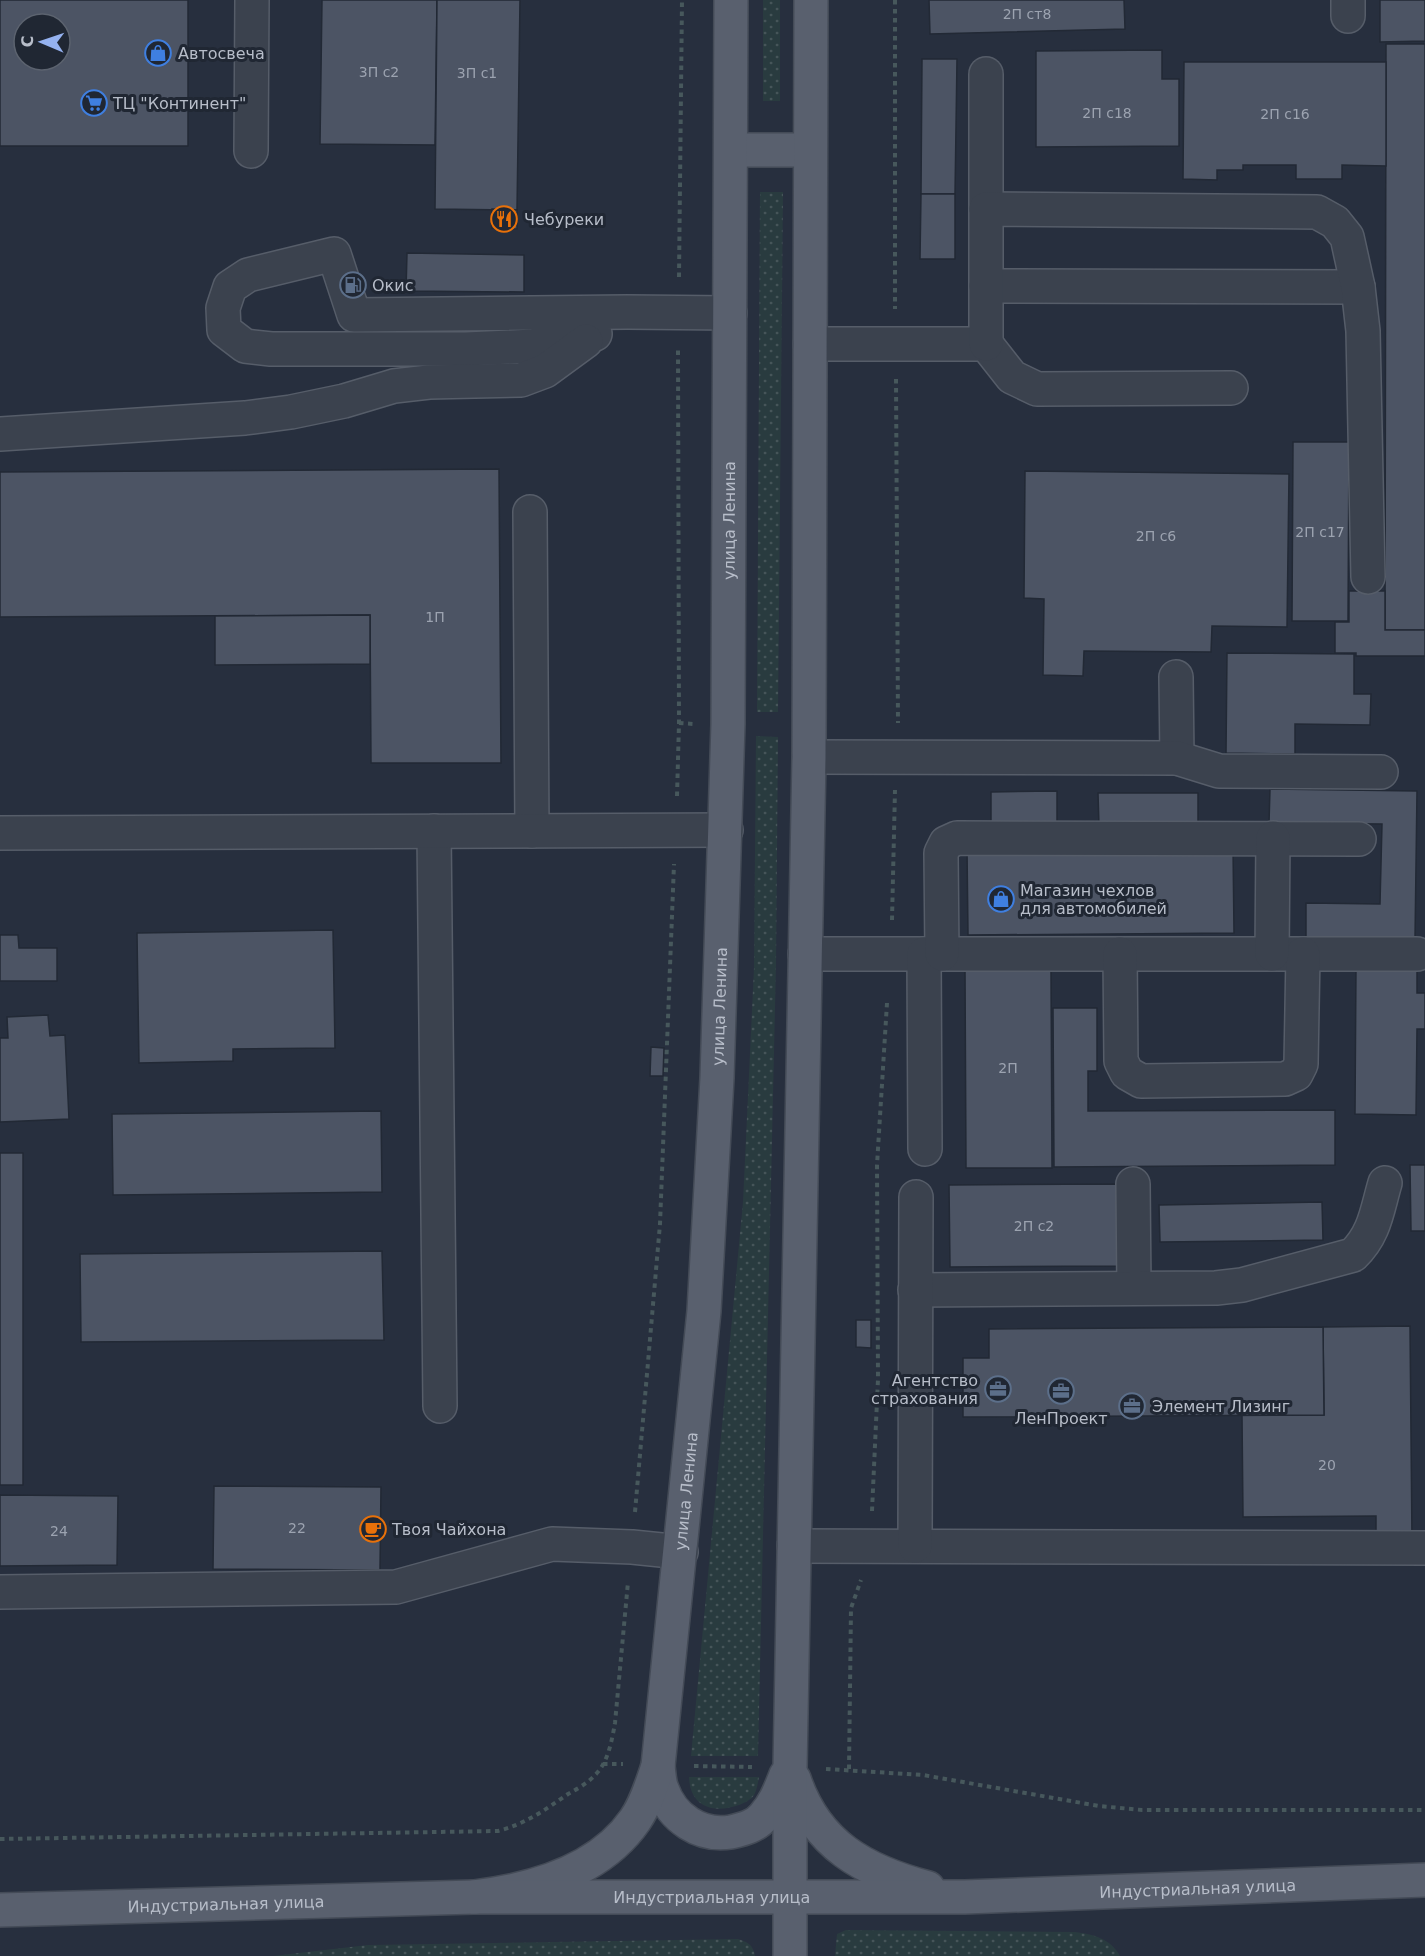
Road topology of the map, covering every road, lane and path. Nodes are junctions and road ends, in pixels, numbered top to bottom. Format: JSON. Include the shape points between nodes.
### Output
{"nodes":[{"id":1,"x":252,"y":0,"type":"edge"},
{"id":2,"x":682,"y":0,"type":"edge"},
{"id":3,"x":731,"y":0,"type":"edge"},
{"id":4,"x":811,"y":0,"type":"edge"},
{"id":5,"x":895,"y":0,"type":"edge"},
{"id":6,"x":986,"y":74,"type":"dead end"},
{"id":7,"x":731,"y":150,"type":"junction"},
{"id":8,"x":810,"y":150,"type":"junction"},
{"id":9,"x":251,"y":151,"type":"dead end"},
{"id":10,"x":986,"y":209,"type":"junction"},
{"id":11,"x":986,"y":286,"type":"junction"},
{"id":12,"x":1358,"y":287,"type":"junction"},
{"id":13,"x":627,"y":312,"type":"junction"},
{"id":14,"x":678,"y":313,"type":"junction"},
{"id":15,"x":730,"y":314,"type":"junction"},
{"id":16,"x":595,"y":334,"type":"junction"},
{"id":17,"x":810,"y":344,"type":"junction"},
{"id":18,"x":895,"y":344,"type":"junction"},
{"id":19,"x":986,"y":344,"type":"junction"},
{"id":20,"x":1231,"y":388,"type":"dead end"},
{"id":21,"x":0,"y":435,"type":"edge"},
{"id":22,"x":530,"y":512,"type":"dead end"},
{"id":23,"x":1368,"y":577,"type":"dead end"},
{"id":24,"x":1176,"y":677,"type":"dead end"},
{"id":25,"x":896,"y":756,"type":"junction"},
{"id":26,"x":809,"y":757,"type":"junction"},
{"id":27,"x":1177,"y":758,"type":"junction"},
{"id":28,"x":1381,"y":772,"type":"dead end"},
{"id":29,"x":676,"y":830,"type":"junction"},
{"id":30,"x":726,"y":830,"type":"junction"},
{"id":31,"x":434,"y":831,"type":"junction"},
{"id":32,"x":532,"y":831,"type":"junction"},
{"id":33,"x":0,"y":833,"type":"edge"},
{"id":34,"x":1273,"y":838,"type":"junction"},
{"id":35,"x":1359,"y":839,"type":"dead end"},
{"id":36,"x":805,"y":954,"type":"junction"},
{"id":37,"x":890,"y":954,"type":"junction"},
{"id":38,"x":933,"y":954,"type":"junction"},
{"id":39,"x":1120,"y":954,"type":"junction"},
{"id":40,"x":1288,"y":954,"type":"junction"},
{"id":41,"x":1417,"y":954,"type":"dead end"},
{"id":42,"x":925,"y":1149,"type":"dead end"},
{"id":43,"x":1385,"y":1182,"type":"dead end"},
{"id":44,"x":1132,"y":1184,"type":"dead end"},
{"id":45,"x":916,"y":1197,"type":"dead end"},
{"id":46,"x":1134,"y":1288,"type":"junction"},
{"id":47,"x":915,"y":1290,"type":"junction"},
{"id":48,"x":440,"y":1406,"type":"dead end"},
{"id":49,"x":1425,"y":1531,"type":"edge"},
{"id":50,"x":794,"y":1546,"type":"junction"},
{"id":51,"x":871,"y":1546,"type":"junction"},
{"id":52,"x":915,"y":1546,"type":"junction"},
{"id":53,"x":632,"y":1547,"type":"junction"},
{"id":54,"x":1425,"y":1548,"type":"edge"},
{"id":55,"x":681,"y":1552,"type":"junction"},
{"id":56,"x":0,"y":1592,"type":"edge"},
{"id":57,"x":603,"y":1764,"type":"junction"},
{"id":58,"x":658,"y":1766,"type":"junction"},
{"id":59,"x":790,"y":1768,"type":"junction"},
{"id":60,"x":849,"y":1770,"type":"junction"},
{"id":61,"x":1425,"y":1810,"type":"edge"},
{"id":62,"x":0,"y":1839,"type":"edge"},
{"id":63,"x":1425,"y":1880,"type":"edge"},
{"id":64,"x":789,"y":1896,"type":"junction"},
{"id":65,"x":474,"y":1897,"type":"junction"},
{"id":66,"x":965,"y":1897,"type":"junction"},
{"id":67,"x":0,"y":1910,"type":"edge"},
{"id":68,"x":790,"y":1956,"type":"edge"}],
"edges":[{"from":1,"to":9,"type":"lane"},
{"from":2,"to":14,"type":"path"},
{"from":3,"to":7,"type":"main road","name":"улица Ленина"},
{"from":4,"to":8,"type":"main road"},
{"from":5,"to":18,"type":"path"},
{"from":6,"to":10,"type":"lane"},
{"from":7,"to":8,"type":"main road"},
{"from":7,"to":15,"type":"main road","name":"улица Ленина"},
{"from":8,"to":17,"type":"main road"},
{"from":10,"to":11,"type":"lane"},
{"from":10,"to":12,"type":"lane","via":[[1317,212],[1335,222],[1347,237]]},
{"from":11,"to":12,"type":"lane"},
{"from":11,"to":19,"type":"lane"},
{"from":12,"to":23,"type":"lane","via":[[1363,331]]},
{"from":13,"to":14,"type":"lane"},
{"from":13,"to":16,"type":"lane"},
{"from":13,"to":16,"type":"lane","via":[[354,315],[334,254],[248,275],[230,287],[223,308],[224,330],[245,346],[271,349],[534,346]]},
{"from":14,"to":15,"type":"lane"},
{"from":14,"to":29,"type":"path"},
{"from":15,"to":30,"type":"main road","name":"улица Ленина"},
{"from":16,"to":21,"type":"lane","via":[[545,370],[521,380],[394,386],[344,401],[245,418]]},
{"from":17,"to":18,"type":"lane"},
{"from":17,"to":26,"type":"main road"},
{"from":18,"to":19,"type":"lane"},
{"from":18,"to":25,"type":"path"},
{"from":19,"to":20,"type":"lane","via":[[1012,377],[1037,389]]},
{"from":22,"to":32,"type":"lane"},
{"from":24,"to":27,"type":"lane"},
{"from":25,"to":26,"type":"lane"},
{"from":25,"to":27,"type":"lane"},
{"from":25,"to":37,"type":"path"},
{"from":26,"to":36,"type":"main road"},
{"from":27,"to":28,"type":"lane","via":[[1219,771]]},
{"from":29,"to":30,"type":"lane"},
{"from":29,"to":32,"type":"lane"},
{"from":29,"to":53,"type":"path","via":[[660,1224]]},
{"from":30,"to":55,"type":"main road","name":"улица Ленина","via":[[704,1300]]},
{"from":31,"to":32,"type":"lane"},
{"from":31,"to":33,"type":"lane"},
{"from":31,"to":48,"type":"lane"},
{"from":34,"to":35,"type":"lane"},
{"from":34,"to":38,"type":"lane","via":[[957,838],[946,843],[941,853]]},
{"from":34,"to":40,"type":"lane"},
{"from":36,"to":37,"type":"lane"},
{"from":36,"to":50,"type":"main road"},
{"from":37,"to":38,"type":"lane"},
{"from":37,"to":51,"type":"path","via":[[877,1165],[878,1379]]},
{"from":38,"to":39,"type":"lane"},
{"from":38,"to":42,"type":"lane"},
{"from":39,"to":40,"type":"lane"},
{"from":39,"to":40,"type":"lane","via":[[1121,1061],[1127,1073],[1142,1081],[1285,1079],[1296,1074],[1301,1064]]},
{"from":40,"to":41,"type":"lane"},
{"from":43,"to":46,"type":"lane","via":[[1372,1230],[1365,1244],[1353,1254],[1242,1285]]},
{"from":44,"to":46,"type":"lane"},
{"from":45,"to":47,"type":"lane"},
{"from":46,"to":47,"type":"lane"},
{"from":47,"to":52,"type":"lane"},
{"from":49,"to":54,"type":"lane"},
{"from":50,"to":51,"type":"lane"},
{"from":50,"to":59,"type":"main road"},
{"from":51,"to":52,"type":"lane"},
{"from":51,"to":60,"type":"path","via":[[851,1608]]},
{"from":52,"to":54,"type":"lane"},
{"from":53,"to":55,"type":"lane"},
{"from":53,"to":56,"type":"lane","via":[[552,1544],[396,1587]]},
{"from":53,"to":57,"type":"path","via":[[615,1723]]},
{"from":55,"to":58,"type":"main road","name":"улица Ленина"},
{"from":57,"to":58,"type":"path"},
{"from":57,"to":62,"type":"path","via":[[596,1775],[532,1819],[498,1831]]},
{"from":58,"to":59,"type":"path"},
{"from":58,"to":59,"type":"main road","via":[[662,1789],[686,1823],[704,1832],[725,1833],[747,1829],[763,1818]]},
{"from":58,"to":65,"type":"main road","name":"улица Ленина","via":[[634,1821],[605,1850],[566,1875],[540,1885]]},
{"from":59,"to":60,"type":"path"},
{"from":59,"to":64,"type":"main road"},
{"from":59,"to":66,"type":"main road","via":[[812,1819],[846,1854],[901,1881]]},
{"from":60,"to":61,"type":"path","via":[[923,1775],[1142,1810]]},
{"from":63,"to":66,"type":"main road","name":"Индустриальная улица"},
{"from":64,"to":65,"type":"main road","name":"Индустриальная улица"},
{"from":64,"to":66,"type":"main road","name":"Индустриальная улица"},
{"from":64,"to":68,"type":"main road"},
{"from":65,"to":67,"type":"main road","name":"Индустриальная улица"}]}
